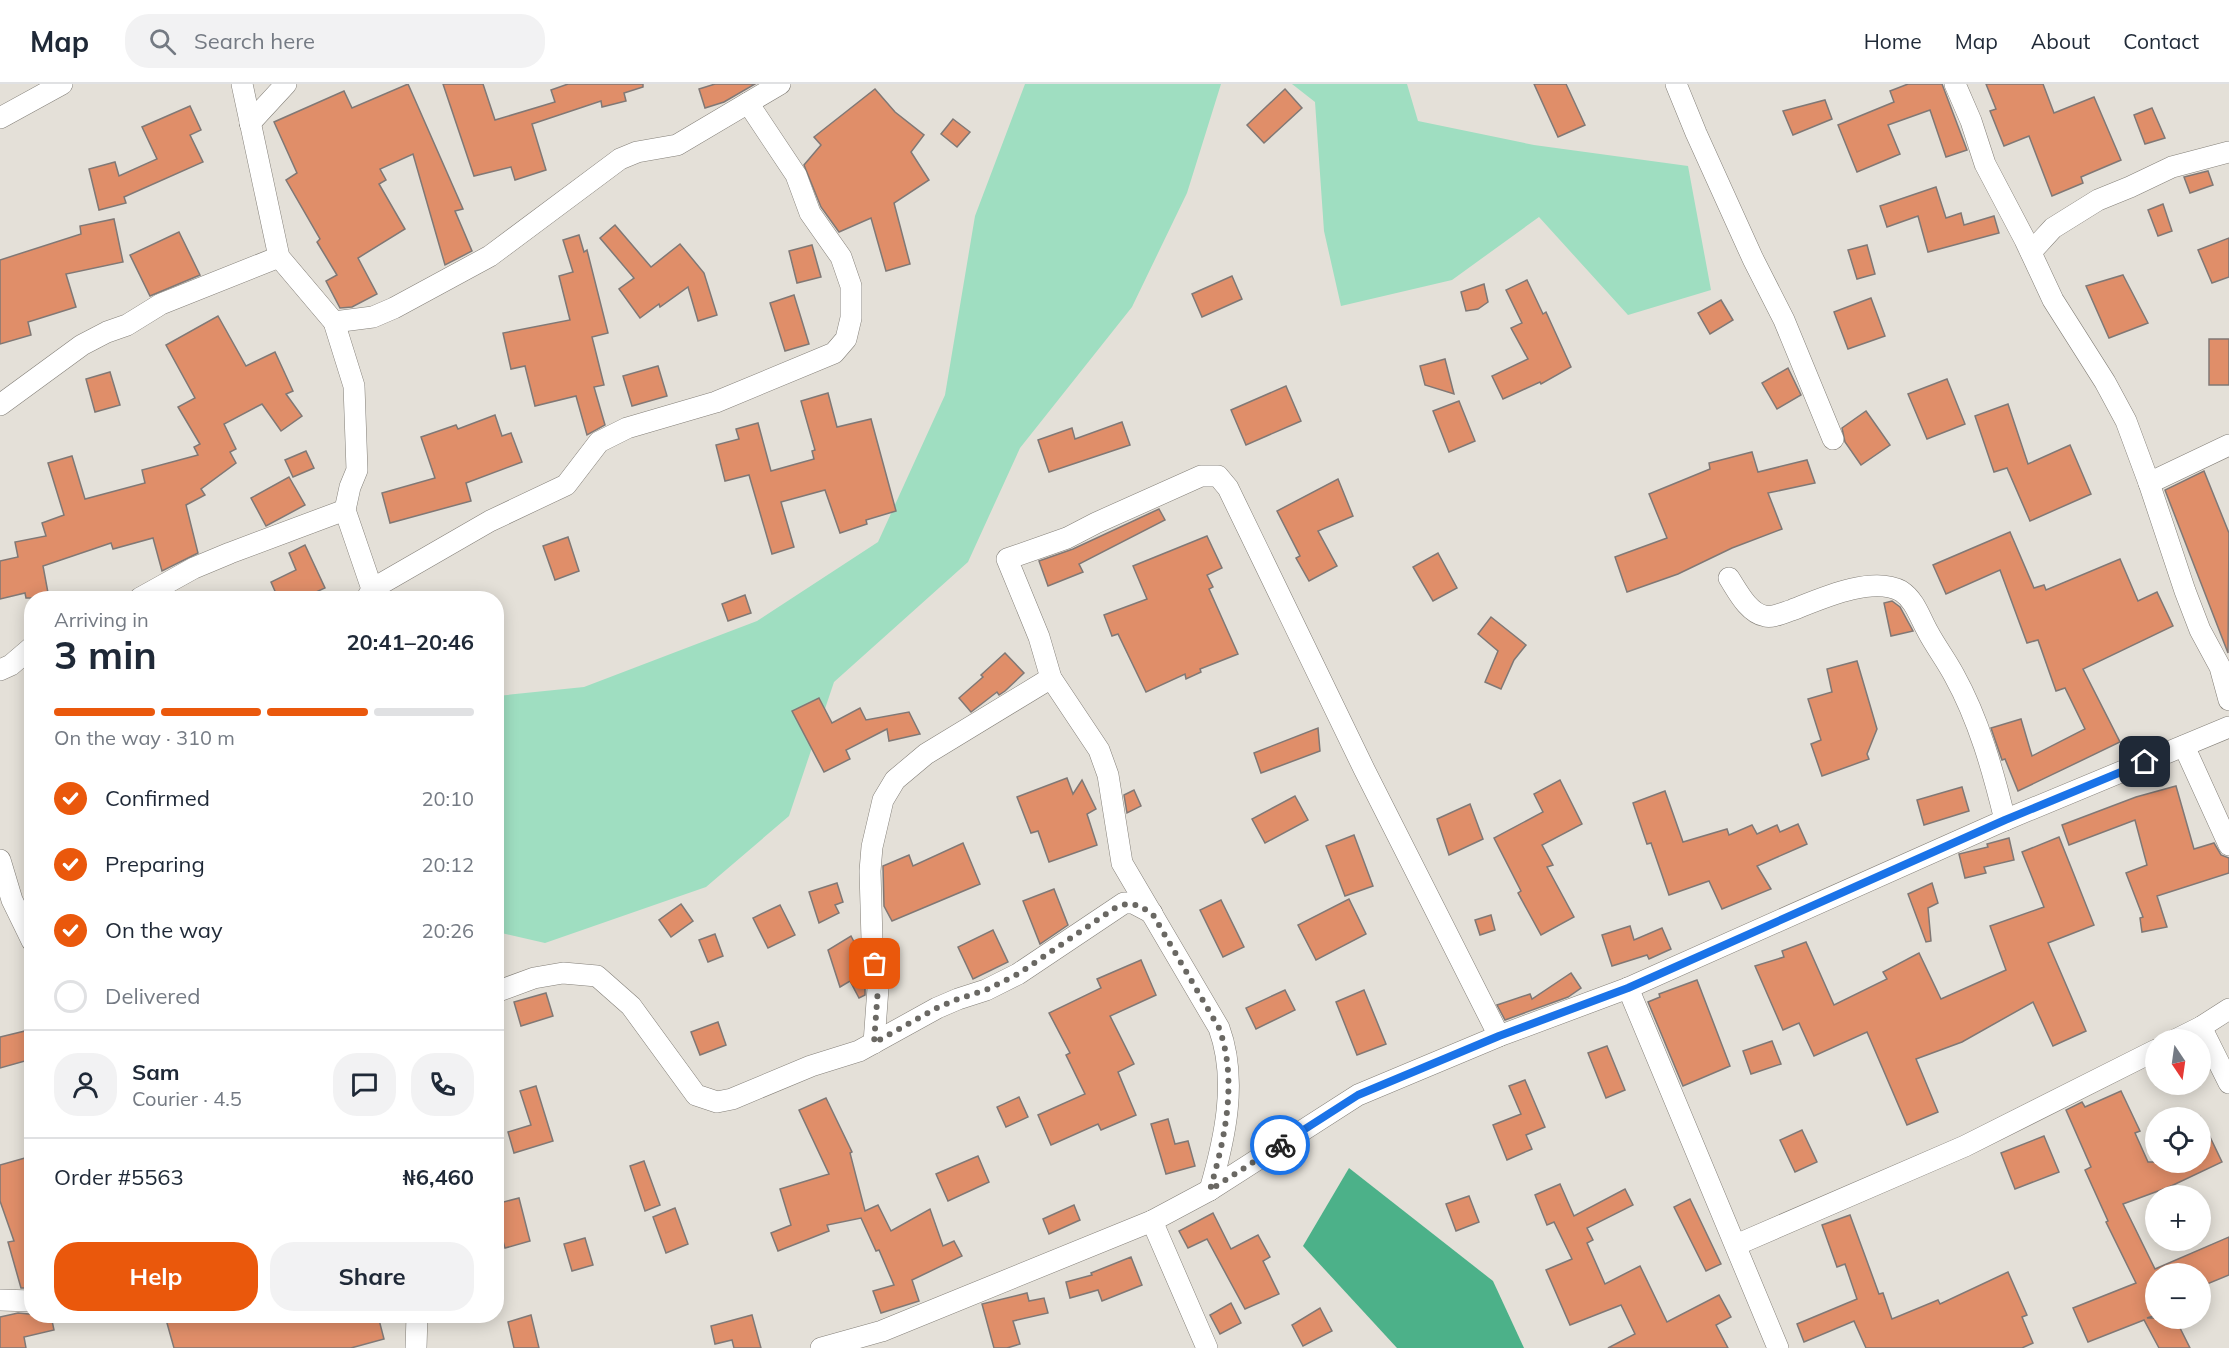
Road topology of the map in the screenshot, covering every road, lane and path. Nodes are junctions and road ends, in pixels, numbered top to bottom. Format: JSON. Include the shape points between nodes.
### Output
{"nodes":[{"id":1,"x":62,"y":84,"type":"edge"},
{"id":2,"x":242,"y":84,"type":"edge"},
{"id":3,"x":286,"y":84,"type":"edge"},
{"id":4,"x":780,"y":84,"type":"edge"},
{"id":5,"x":1676,"y":84,"type":"edge"},
{"id":6,"x":1955,"y":84,"type":"edge"},
{"id":7,"x":748,"y":103,"type":"junction"},
{"id":8,"x":0,"y":118,"type":"edge"},
{"id":9,"x":250,"y":123,"type":"junction"},
{"id":10,"x":2229,"y":152,"type":"edge"},
{"id":11,"x":2031,"y":252,"type":"junction"},
{"id":12,"x":279,"y":257,"type":"junction"},
{"id":13,"x":334,"y":322,"type":"junction"},
{"id":14,"x":0,"y":405,"type":"edge"},
{"id":15,"x":1833,"y":439,"type":"dead end"},
{"id":16,"x":2229,"y":445,"type":"edge"},
{"id":17,"x":2149,"y":483,"type":"junction"},
{"id":18,"x":345,"y":510,"type":"junction"},
{"id":19,"x":1729,"y":578,"type":"dead end"},
{"id":20,"x":153,"y":591,"type":"edge"},
{"id":21,"x":369,"y":591,"type":"edge"},
{"id":22,"x":375,"y":591,"type":"edge"},
{"id":23,"x":24,"y":654,"type":"edge"},
{"id":24,"x":0,"y":670,"type":"edge"},
{"id":25,"x":1051,"y":678,"type":"junction"},
{"id":26,"x":2229,"y":700,"type":"edge"},
{"id":27,"x":2229,"y":727,"type":"edge"},
{"id":28,"x":2184,"y":746,"type":"junction"},
{"id":29,"x":2005,"y":820,"type":"junction"},
{"id":30,"x":2229,"y":844,"type":"edge"},
{"id":31,"x":0,"y":860,"type":"edge"},
{"id":32,"x":1152,"y":913,"type":"junction"},
{"id":33,"x":24,"y":925,"type":"edge"},
{"id":34,"x":1628,"y":988,"type":"junction"},
{"id":35,"x":504,"y":989,"type":"edge"},
{"id":36,"x":2229,"y":1009,"type":"edge"},
{"id":37,"x":2201,"y":1027,"type":"junction"},
{"id":38,"x":2197,"y":1029,"type":"edge"},
{"id":39,"x":1499,"y":1036,"type":"junction"},
{"id":40,"x":874,"y":1043,"type":"junction"},
{"id":41,"x":2145,"y":1056,"type":"edge"},
{"id":42,"x":2229,"y":1083,"type":"edge"},
{"id":43,"x":1210,"y":1190,"type":"junction"},
{"id":44,"x":1152,"y":1221,"type":"junction"},
{"id":45,"x":1736,"y":1245,"type":"junction"},
{"id":46,"x":0,"y":1300,"type":"edge"},
{"id":47,"x":24,"y":1300,"type":"edge"},
{"id":48,"x":416,"y":1323,"type":"edge"},
{"id":49,"x":1775,"y":1347,"type":"edge"},
{"id":50,"x":416,"y":1348,"type":"edge"},
{"id":51,"x":821,"y":1348,"type":"edge"},
{"id":52,"x":1207,"y":1348,"type":"edge"}],
"edges":[{"from":1,"to":8,"type":"street"},
{"from":2,"to":9,"type":"street"},
{"from":3,"to":9,"type":"street"},
{"from":4,"to":7,"type":"street"},
{"from":5,"to":15,"type":"street","via":[[1784,320]]},
{"from":6,"to":11,"type":"street","via":[[1985,164]]},
{"from":7,"to":13,"type":"street","via":[[676,145],[620,159],[490,256],[403,303],[373,317]]},
{"from":7,"to":22,"type":"street","via":[[796,174],[810,213],[840,257],[851,286],[851,318],[846,339],[834,353],[727,398],[627,428],[599,441],[566,485],[490,521]]},
{"from":9,"to":12,"type":"street"},
{"from":10,"to":11,"type":"street","via":[[2172,167],[2098,200],[2053,228]]},
{"from":11,"to":17,"type":"street","via":[[2053,300],[2126,421]]},
{"from":12,"to":13,"type":"street"},
{"from":12,"to":14,"type":"street","via":[[161,304],[82,345]]},
{"from":13,"to":18,"type":"street","via":[[354,386],[356,409],[357,470]]},
{"from":16,"to":17,"type":"street"},
{"from":17,"to":26,"type":"street","via":[[2185,591],[2220,667]]},
{"from":18,"to":20,"type":"street","via":[[212,560]]},
{"from":18,"to":21,"type":"street"},
{"from":19,"to":29,"type":"street","via":[[1749,607],[1765,616],[1781,614],[1851,588],[1881,586],[1900,591],[1912,601],[1976,724]]},
{"from":23,"to":24,"type":"street"},
{"from":25,"to":32,"type":"street","via":[[1099,750],[1108,775],[1122,863]]},
{"from":25,"to":39,"type":"street","via":[[1007,559],[1067,538],[1201,476],[1218,476],[1228,488]]},
{"from":25,"to":40,"type":"street","via":[[926,754],[895,780],[883,800],[870,871],[878,988]]},
{"from":27,"to":28,"type":"street"},
{"from":28,"to":29,"type":"street"},
{"from":28,"to":30,"type":"street"},
{"from":29,"to":34,"type":"street"},
{"from":31,"to":33,"type":"street"},
{"from":32,"to":40,"type":"street","via":[[1133,903],[1124,903],[1018,974],[937,1008]]},
{"from":32,"to":43,"type":"street","via":[[1219,1028],[1226,1049],[1227,1114]]},
{"from":34,"to":39,"type":"street"},
{"from":34,"to":45,"type":"street"},
{"from":35,"to":40,"type":"street","via":[[563,973],[597,976],[631,1006],[696,1095],[717,1102]]},
{"from":36,"to":37,"type":"street"},
{"from":37,"to":38,"type":"street"},
{"from":37,"to":42,"type":"street"},
{"from":39,"to":43,"type":"street","via":[[1358,1095]]},
{"from":41,"to":45,"type":"street","via":[[1965,1146]]},
{"from":43,"to":44,"type":"street"},
{"from":44,"to":51,"type":"street","via":[[882,1331]]},
{"from":44,"to":52,"type":"street"},
{"from":45,"to":49,"type":"street"},
{"from":46,"to":47,"type":"street"},
{"from":48,"to":50,"type":"street"}]}
